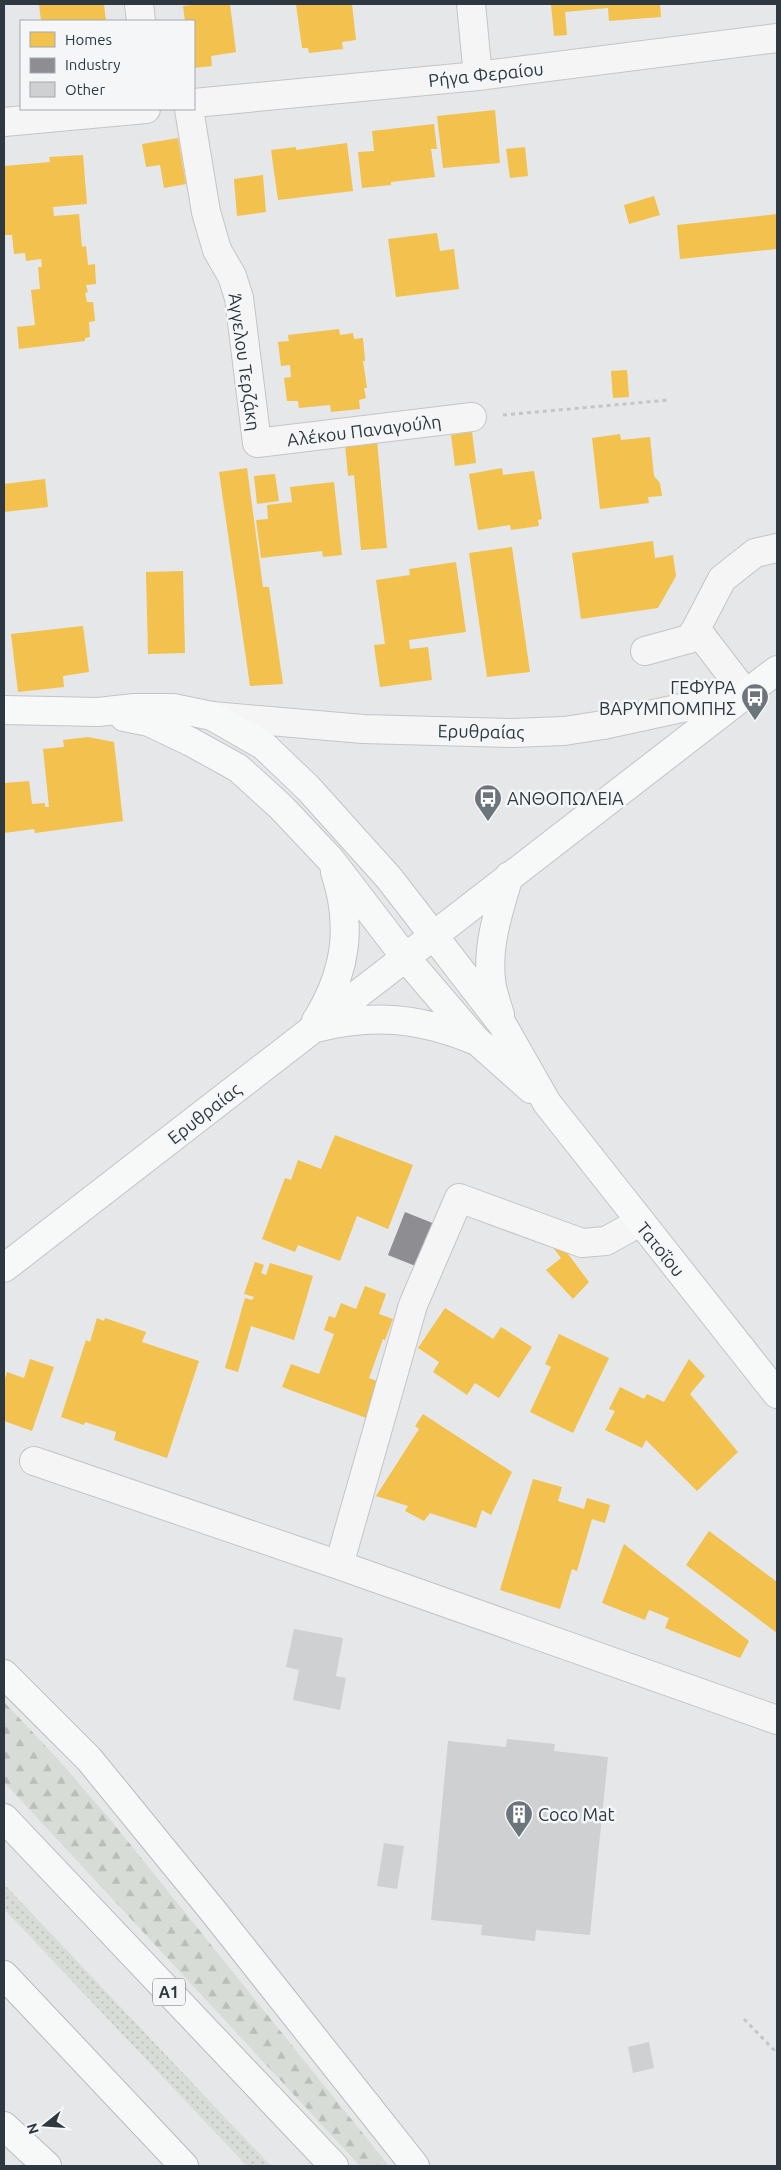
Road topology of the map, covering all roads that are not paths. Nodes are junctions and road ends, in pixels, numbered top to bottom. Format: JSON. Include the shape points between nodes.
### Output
{"nodes":[{"id":1,"x":139,"y":4,"type":"edge"},
{"id":2,"x":472,"y":4,"type":"edge"},
{"id":3,"x":141,"y":20,"type":"edge"},
{"id":4,"x":777,"y":38,"type":"edge"},
{"id":5,"x":478,"y":76,"type":"junction"},
{"id":6,"x":195,"y":103,"type":"edge"},
{"id":7,"x":135,"y":110,"type":"edge"},
{"id":8,"x":189,"y":110,"type":"edge"},
{"id":9,"x":4,"y":122,"type":"edge"},
{"id":10,"x":472,"y":418,"type":"road end"},
{"id":11,"x":257,"y":443,"type":"joint"},
{"id":12,"x":777,"y":548,"type":"edge"},
{"id":13,"x":696,"y":629,"type":"junction"},
{"id":14,"x":645,"y":651,"type":"dead end"},
{"id":15,"x":777,"y":670,"type":"edge"},
{"id":16,"x":746,"y":694,"type":"junction"},
{"id":17,"x":4,"y":710,"type":"edge"},
{"id":18,"x":98,"y":712,"type":"junction"},
{"id":19,"x":212,"y":716,"type":"junction"},
{"id":20,"x":330,"y":859,"type":"junction"},
{"id":21,"x":509,"y":876,"type":"junction"},
{"id":22,"x":434,"y":934,"type":"junction"},
{"id":23,"x":405,"y":957,"type":"junction"},
{"id":24,"x":502,"y":1024,"type":"junction"},
{"id":25,"x":310,"y":1030,"type":"junction"},
{"id":26,"x":476,"y":1040,"type":"junction"},
{"id":27,"x":547,"y":1103,"type":"junction"},
{"id":28,"x":640,"y":1222,"type":"junction"},
{"id":29,"x":4,"y":1268,"type":"edge"},
{"id":30,"x":777,"y":1394,"type":"edge"},
{"id":31,"x":34,"y":1462,"type":"dead end"},
{"id":32,"x":339,"y":1564,"type":"junction"},
{"id":33,"x":4,"y":1674,"type":"edge"},
{"id":34,"x":777,"y":1720,"type":"edge"},
{"id":35,"x":4,"y":1818,"type":"edge"},
{"id":36,"x":4,"y":1975,"type":"edge"},
{"id":37,"x":4,"y":2126,"type":"edge"},
{"id":38,"x":47,"y":2166,"type":"edge"},
{"id":39,"x":184,"y":2166,"type":"edge"},
{"id":40,"x":334,"y":2166,"type":"edge"},
{"id":41,"x":415,"y":2166,"type":"edge"}],
"edges":[{"from":1,"to":3,"type":"street"},
{"from":2,"to":5,"type":"street"},
{"from":4,"to":5,"type":"street","name":"Ρήγα Φεραίου"},
{"from":5,"to":6,"type":"street","name":"Ρήγα Φεραίου"},
{"from":7,"to":9,"type":"street"},
{"from":8,"to":11,"type":"street","name":"Άγγελου Τερζάκη","via":[[206,212],[217,250],[232,276],[239,298]]},
{"from":10,"to":11,"type":"street","name":"Αλέκου Παναγούλη"},
{"from":12,"to":13,"type":"street","via":[[755,553],[722,579]]},
{"from":13,"to":14,"type":"street","via":[[688,639]]},
{"from":13,"to":16,"type":"street"},
{"from":15,"to":16,"type":"main road","name":"Ερυθραίας"},
{"from":16,"to":19,"type":"street","name":"Ερυθραίας","via":[[564,731],[512,733],[363,729]]},
{"from":16,"to":21,"type":"main road","name":"Ερυθραίας"},
{"from":17,"to":18,"type":"main road","name":"Ερυθραίας"},
{"from":18,"to":19,"type":"main road","name":"Ερυθραίας","via":[[173,708]]},
{"from":18,"to":20,"type":"main road","name":"Ερυθραίας","via":[[149,722],[238,768],[281,807]]},
{"from":19,"to":22,"type":"main road","name":"Ερυθραίας","via":[[264,746],[308,788],[389,878]]},
{"from":20,"to":23,"type":"main road","name":"Ερυθραίας"},
{"from":20,"to":25,"type":"main road","via":[[342,893],[346,929],[341,965],[329,1000]]},
{"from":21,"to":22,"type":"main road","name":"Ερυθραίας"},
{"from":21,"to":24,"type":"main road","via":[[494,928],[490,959],[491,982]]},
{"from":22,"to":23,"type":"main road","name":"Ερυθραίας"},
{"from":22,"to":24,"type":"main road","name":"Τατοΐου"},
{"from":23,"to":25,"type":"main road","name":"Ερυθραίας"},
{"from":23,"to":26,"type":"main road","name":"Τατοΐου"},
{"from":24,"to":27,"type":"main road","name":"Τατοΐου"},
{"from":25,"to":26,"type":"main road","via":[[366,1019],[394,1019],[422,1022]]},
{"from":25,"to":29,"type":"main road","name":"Ερυθραίας"},
{"from":26,"to":27,"type":"main road","name":"Τατοΐου"},
{"from":27,"to":28,"type":"main road","name":"Τατοΐου"},
{"from":28,"to":30,"type":"main road","name":"Τατοΐου"},
{"from":28,"to":32,"type":"street","via":[[606,1241],[582,1243],[459,1198],[413,1304]]},
{"from":31,"to":32,"type":"street"},
{"from":32,"to":34,"type":"street"},
{"from":33,"to":41,"type":"main road","via":[[89,1759]]},
{"from":35,"to":40,"type":"main road","number":"Α1"},
{"from":36,"to":39,"type":"main road"},
{"from":37,"to":38,"type":"main road"}]}
